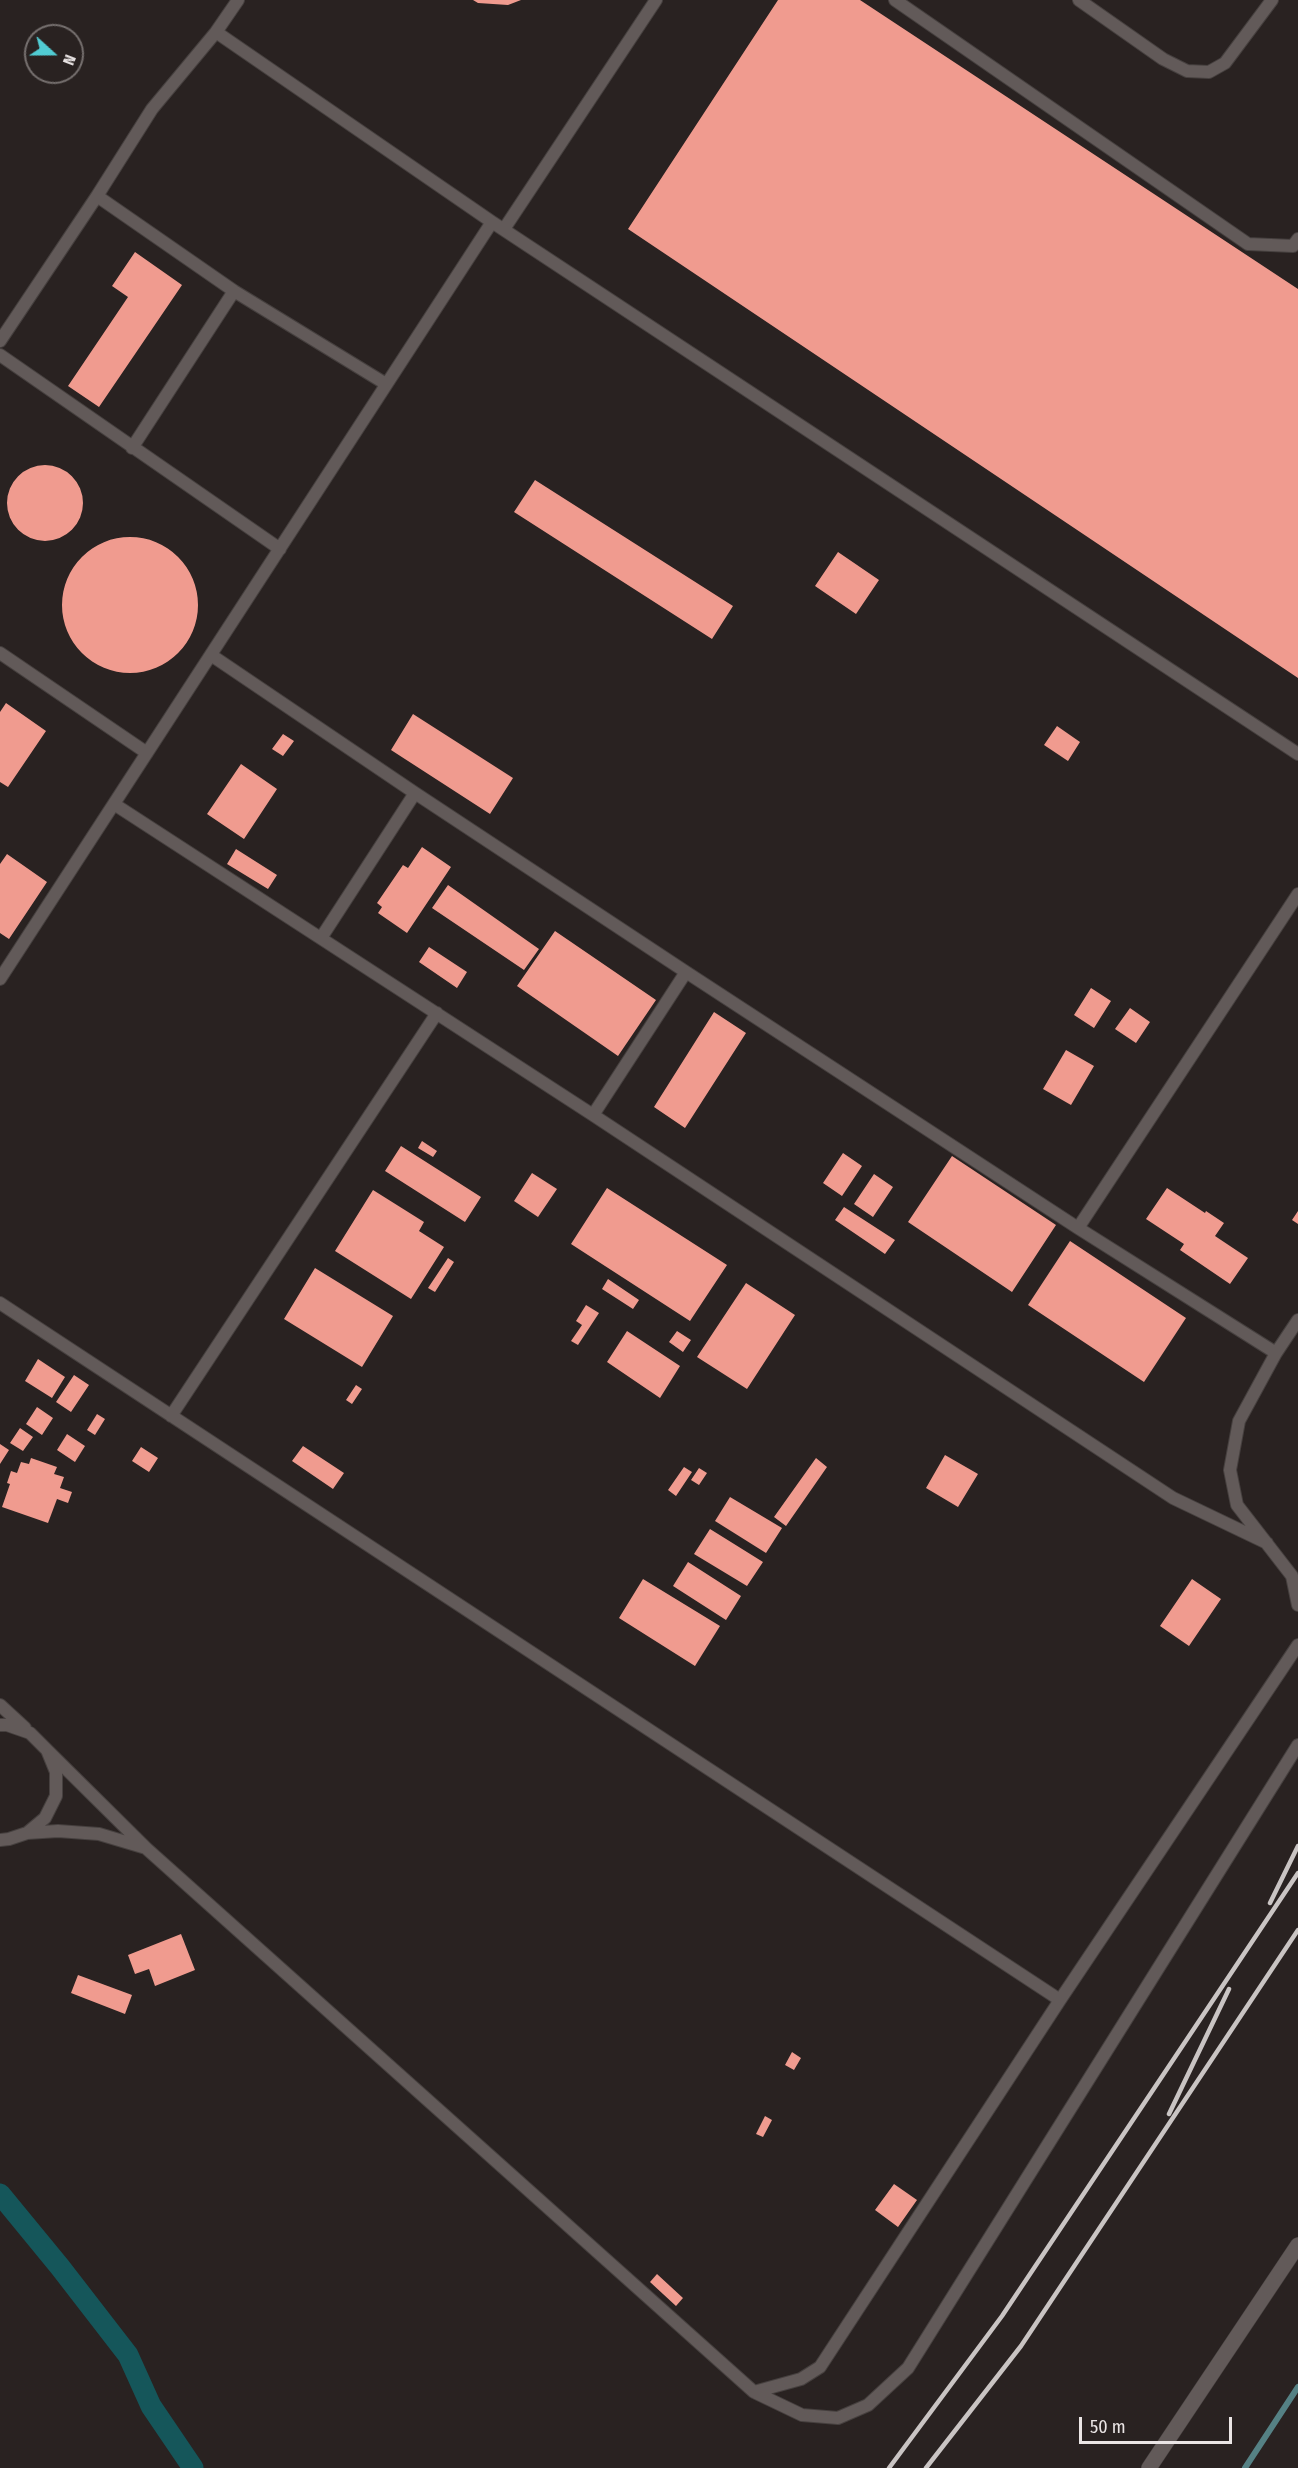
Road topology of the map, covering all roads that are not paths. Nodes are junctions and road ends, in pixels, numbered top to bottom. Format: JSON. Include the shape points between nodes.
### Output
{"nodes":[{"id":1,"x":238,"y":0,"type":"edge"},
{"id":2,"x":656,"y":0,"type":"edge"},
{"id":3,"x":895,"y":0,"type":"edge"},
{"id":4,"x":1080,"y":0,"type":"edge"},
{"id":5,"x":1272,"y":0,"type":"edge"},
{"id":6,"x":216,"y":32,"type":"junction"},
{"id":7,"x":97,"y":196,"type":"junction"},
{"id":8,"x":492,"y":222,"type":"junction"},
{"id":9,"x":504,"y":229,"type":"junction"},
{"id":10,"x":1298,"y":239,"type":"edge"},
{"id":11,"x":234,"y":291,"type":"junction"},
{"id":12,"x":0,"y":341,"type":"edge"},
{"id":13,"x":0,"y":355,"type":"edge"},
{"id":14,"x":386,"y":384,"type":"junction"},
{"id":15,"x":132,"y":448,"type":"junction"},
{"id":16,"x":280,"y":549,"type":"junction"},
{"id":17,"x":0,"y":653,"type":"edge"},
{"id":18,"x":211,"y":655,"type":"junction"},
{"id":19,"x":147,"y":753,"type":"junction"},
{"id":20,"x":1298,"y":754,"type":"edge"},
{"id":21,"x":415,"y":793,"type":"junction"},
{"id":22,"x":114,"y":804,"type":"junction"},
{"id":23,"x":1298,"y":894,"type":"edge"},
{"id":24,"x":321,"y":938,"type":"junction"},
{"id":25,"x":686,"y":972,"type":"junction"},
{"id":26,"x":0,"y":979,"type":"edge"},
{"id":27,"x":437,"y":1013,"type":"junction"},
{"id":28,"x":593,"y":1115,"type":"junction"},
{"id":29,"x":1078,"y":1228,"type":"junction"},
{"id":30,"x":0,"y":1303,"type":"edge"},
{"id":31,"x":1298,"y":1320,"type":"edge"},
{"id":32,"x":1276,"y":1353,"type":"junction"},
{"id":33,"x":171,"y":1416,"type":"junction"},
{"id":34,"x":1266,"y":1543,"type":"junction"},
{"id":35,"x":1298,"y":1605,"type":"edge"},
{"id":36,"x":1298,"y":1645,"type":"edge"},
{"id":37,"x":0,"y":1705,"type":"edge"},
{"id":38,"x":0,"y":1725,"type":"edge"},
{"id":39,"x":30,"y":1733,"type":"junction"},
{"id":40,"x":1298,"y":1745,"type":"edge"},
{"id":41,"x":47,"y":1750,"type":"junction"},
{"id":42,"x":27,"y":1833,"type":"junction"},
{"id":43,"x":0,"y":1840,"type":"edge"},
{"id":44,"x":147,"y":1849,"type":"junction"},
{"id":45,"x":1060,"y":2001,"type":"junction"},
{"id":46,"x":1298,"y":2245,"type":"edge"},
{"id":47,"x":754,"y":2391,"type":"junction"},
{"id":48,"x":1149,"y":2468,"type":"edge"}],
"edges":[{"from":1,"to":6,"type":"lane"},
{"from":2,"to":9,"type":"lane"},
{"from":3,"to":10,"type":"lane","via":[[1248,244],[1293,246]]},
{"from":4,"to":5,"type":"lane","via":[[1163,59],[1187,71],[1209,72],[1226,63]]},
{"from":6,"to":7,"type":"lane","via":[[152,109]]},
{"from":6,"to":8,"type":"lane"},
{"from":7,"to":11,"type":"lane"},
{"from":7,"to":12,"type":"lane"},
{"from":8,"to":9,"type":"lane"},
{"from":8,"to":14,"type":"lane"},
{"from":9,"to":20,"type":"lane"},
{"from":11,"to":14,"type":"lane"},
{"from":11,"to":15,"type":"lane"},
{"from":13,"to":15,"type":"lane"},
{"from":14,"to":16,"type":"lane"},
{"from":15,"to":16,"type":"lane"},
{"from":16,"to":18,"type":"lane"},
{"from":17,"to":19,"type":"lane"},
{"from":18,"to":19,"type":"lane"},
{"from":18,"to":21,"type":"lane"},
{"from":19,"to":22,"type":"lane"},
{"from":21,"to":24,"type":"lane"},
{"from":21,"to":25,"type":"lane"},
{"from":22,"to":24,"type":"lane"},
{"from":22,"to":26,"type":"lane"},
{"from":23,"to":29,"type":"lane"},
{"from":24,"to":27,"type":"lane"},
{"from":25,"to":28,"type":"lane"},
{"from":25,"to":29,"type":"lane"},
{"from":27,"to":28,"type":"lane"},
{"from":27,"to":33,"type":"lane"},
{"from":28,"to":34,"type":"lane","via":[[1173,1498]]},
{"from":29,"to":32,"type":"lane"},
{"from":30,"to":33,"type":"lane"},
{"from":31,"to":32,"type":"lane"},
{"from":32,"to":34,"type":"lane","via":[[1239,1420],[1230,1470],[1237,1505]]},
{"from":33,"to":45,"type":"lane"},
{"from":34,"to":35,"type":"lane","via":[[1292,1576]]},
{"from":36,"to":45,"type":"lane"},
{"from":37,"to":39,"type":"lane"},
{"from":38,"to":39,"type":"lane"},
{"from":39,"to":41,"type":"lane"},
{"from":40,"to":47,"type":"lane","via":[[908,2368],[868,2405],[838,2418],[802,2415]]},
{"from":41,"to":42,"type":"lane","via":[[56,1772],[56,1796],[45,1818]]},
{"from":41,"to":44,"type":"lane"},
{"from":42,"to":43,"type":"lane"},
{"from":42,"to":44,"type":"lane","via":[[99,1834]]},
{"from":44,"to":47,"type":"lane"},
{"from":45,"to":47,"type":"lane","via":[[820,2367],[801,2379]]},
{"from":46,"to":48,"type":"main road"}]}
